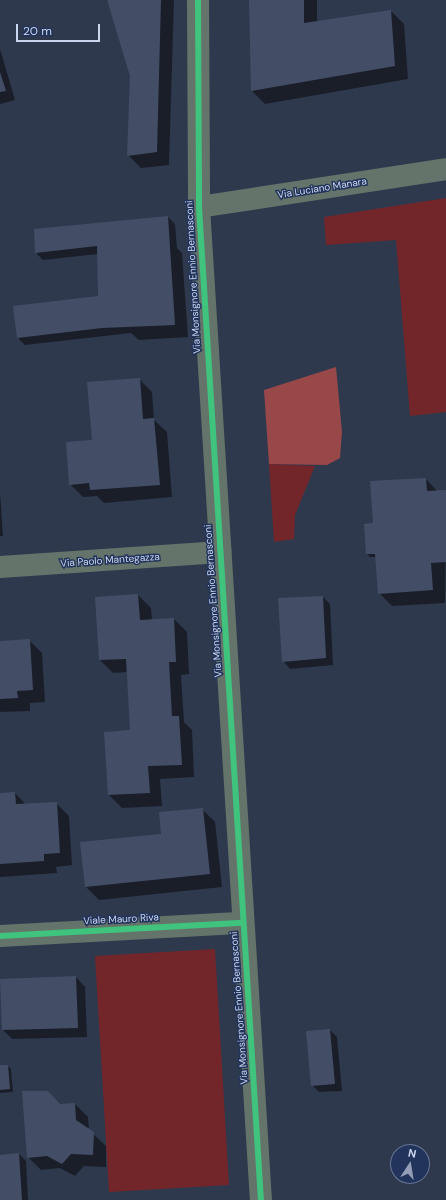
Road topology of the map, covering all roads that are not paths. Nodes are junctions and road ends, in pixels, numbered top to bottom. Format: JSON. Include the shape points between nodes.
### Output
{"nodes":[{"id":1,"x":198,"y":0,"type":"edge"},
{"id":2,"x":446,"y":169,"type":"edge"},
{"id":3,"x":199,"y":207,"type":"junction"},
{"id":4,"x":220,"y":552,"type":"junction"},
{"id":5,"x":0,"y":567,"type":"edge"},
{"id":6,"x":243,"y":923,"type":"junction"},
{"id":7,"x":0,"y":936,"type":"edge"},
{"id":8,"x":261,"y":1200,"type":"edge"}],
"edges":[{"from":1,"to":3,"type":"street","name":"Via Monsignore Ennio Bernasconi"},
{"from":2,"to":3,"type":"street","name":"Via Luciano Manara"},
{"from":3,"to":4,"type":"street","name":"Via Monsignore Ennio Bernasconi"},
{"from":4,"to":5,"type":"street","name":"Via Paolo Mantegazza"},
{"from":4,"to":6,"type":"street","name":"Via Monsignore Ennio Bernasconi"},
{"from":6,"to":7,"type":"street","name":"Viale Mauro Riva"},
{"from":6,"to":8,"type":"street","name":"Via Monsignore Ennio Bernasconi"}]}
